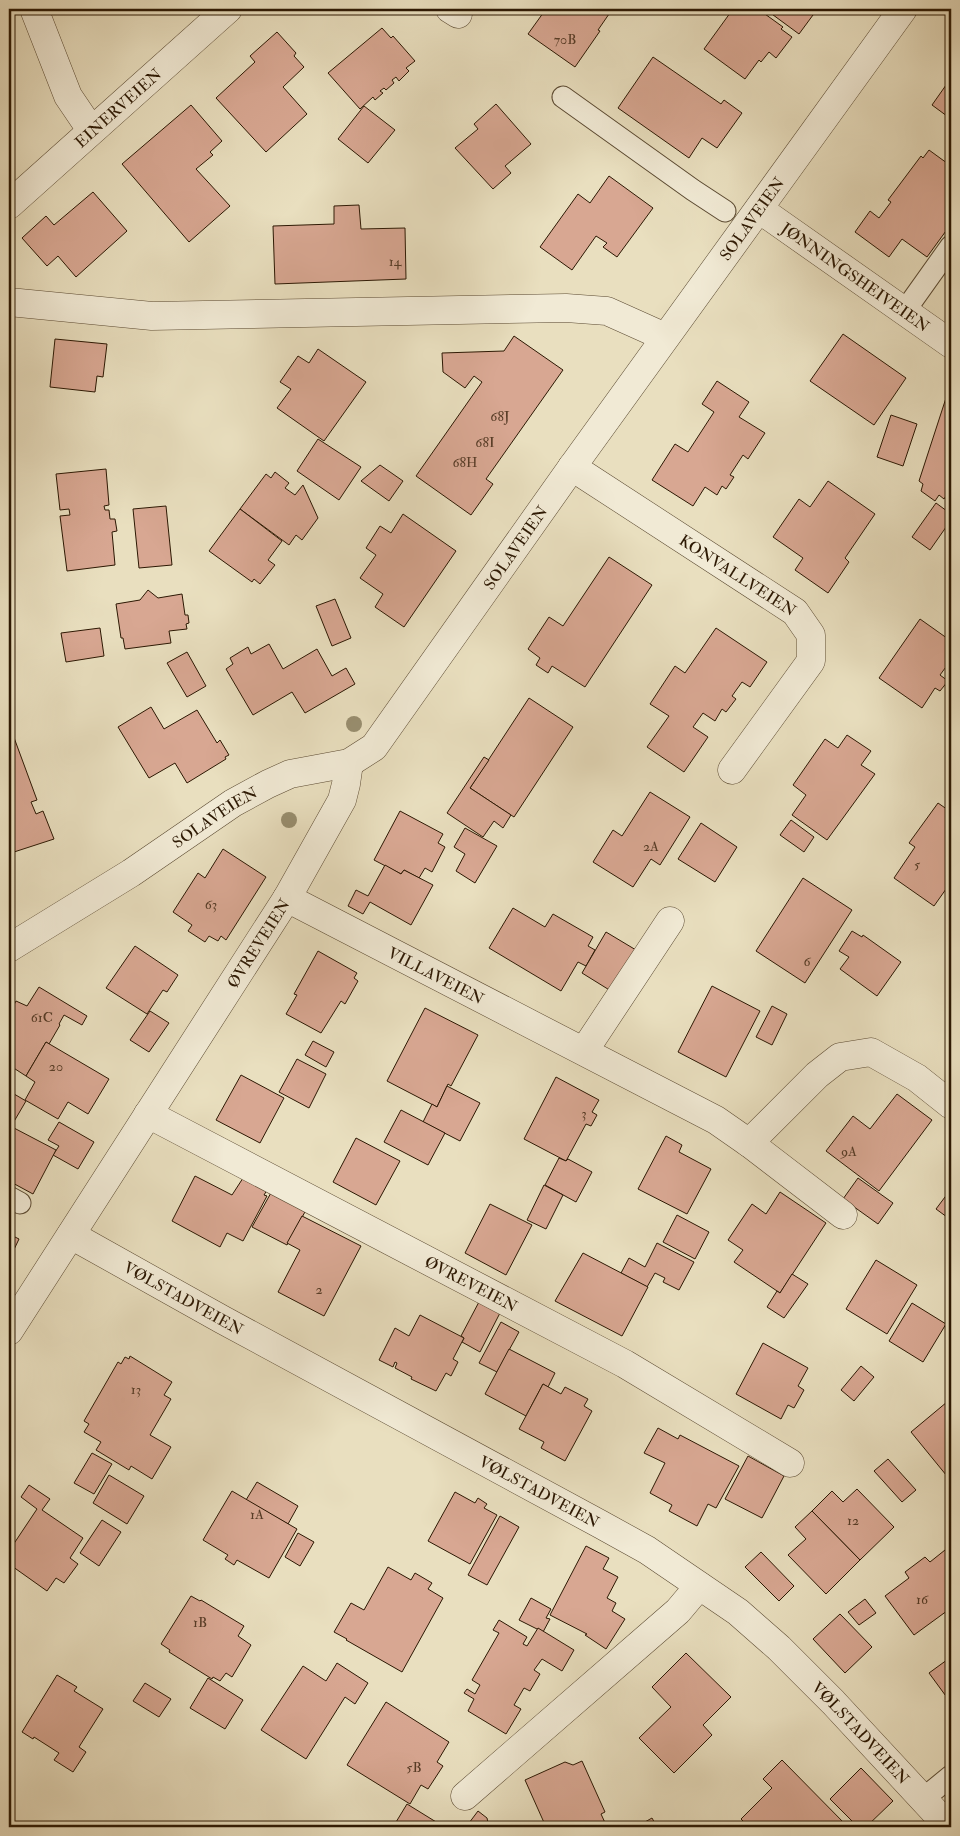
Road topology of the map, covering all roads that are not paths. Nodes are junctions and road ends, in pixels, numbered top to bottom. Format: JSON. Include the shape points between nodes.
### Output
{"nodes":[{"id":1,"x":34,"y":9,"type":"edge"},
{"id":2,"x":228,"y":9,"type":"edge"},
{"id":3,"x":904,"y":9,"type":"edge"},
{"id":4,"x":563,"y":98,"type":"dead end"},
{"id":5,"x":92,"y":130,"type":"junction"},
{"id":6,"x":9,"y":205,"type":"edge"},
{"id":7,"x":760,"y":209,"type":"junction"},
{"id":8,"x":725,"y":211,"type":"dead end"},
{"id":9,"x":951,"y":246,"type":"edge"},
{"id":10,"x":9,"y":302,"type":"edge"},
{"id":11,"x":904,"y":312,"type":"junction"},
{"id":12,"x":665,"y":337,"type":"junction"},
{"id":13,"x":951,"y":344,"type":"edge"},
{"id":14,"x":572,"y":467,"type":"junction"},
{"id":15,"x":349,"y":763,"type":"junction"},
{"id":16,"x":732,"y":770,"type":"dead end"},
{"id":17,"x":287,"y":898,"type":"junction"},
{"id":18,"x":670,"y":921,"type":"dead end"},
{"id":19,"x":9,"y":948,"type":"edge"},
{"id":20,"x":584,"y":1051,"type":"junction"},
{"id":21,"x":951,"y":1105,"type":"edge"},
{"id":22,"x":148,"y":1114,"type":"junction"},
{"id":23,"x":749,"y":1143,"type":"junction"},
{"id":24,"x":843,"y":1215,"type":"dead end"},
{"id":25,"x":71,"y":1235,"type":"junction"},
{"id":26,"x":9,"y":1331,"type":"edge"},
{"id":27,"x":790,"y":1463,"type":"dead end"},
{"id":28,"x":699,"y":1586,"type":"junction"},
{"id":29,"x":951,"y":1776,"type":"edge"},
{"id":30,"x":464,"y":1796,"type":"dead end"},
{"id":31,"x":924,"y":1798,"type":"junction"},
{"id":32,"x":949,"y":1827,"type":"edge"}],
"edges":[{"from":1,"to":5,"type":"street","via":[[68,96]]},
{"from":2,"to":5,"type":"street","name":"EINERVEIEN"},
{"from":3,"to":7,"type":"street","name":"SOLAVEIEN"},
{"from":4,"to":8,"type":"lane"},
{"from":5,"to":6,"type":"street","name":"EINERVEIEN"},
{"from":7,"to":11,"type":"street","name":"JØNNINGSHEIVEIEN"},
{"from":7,"to":12,"type":"street","name":"SOLAVEIEN"},
{"from":9,"to":11,"type":"lane"},
{"from":10,"to":12,"type":"street","via":[[152,316],[566,308],[607,310]]},
{"from":11,"to":13,"type":"street","name":"JØNNINGSHEIVEIEN"},
{"from":12,"to":14,"type":"street","name":"SOLAVEIEN"},
{"from":14,"to":15,"type":"street","name":"SOLAVEIEN","via":[[374,747]]},
{"from":14,"to":16,"type":"street","name":"KONVALLVEIEN","via":[[795,612],[810,635],[811,661]]},
{"from":15,"to":17,"type":"street","name":"ØVREVEIEN","via":[[342,800]]},
{"from":15,"to":19,"type":"street","name":"SOLAVEIEN","via":[[290,774],[233,802],[131,873]]},
{"from":17,"to":20,"type":"street","name":"VILLAVEIEN"},
{"from":17,"to":22,"type":"street","name":"ØVREVEIEN"},
{"from":18,"to":20,"type":"street"},
{"from":20,"to":23,"type":"street","name":"VILLAVEIEN","via":[[716,1120]]},
{"from":21,"to":23,"type":"street","via":[[917,1078],[871,1052],[840,1056]]},
{"from":22,"to":25,"type":"street","name":"ØVREVEIEN"},
{"from":22,"to":27,"type":"street","name":"ØVREVEIEN","via":[[625,1364]]},
{"from":23,"to":24,"type":"street","name":"VILLAVEIEN"},
{"from":25,"to":26,"type":"street","name":"ØVREVEIEN"},
{"from":25,"to":28,"type":"street","name":"VØLSTADVEIEN","via":[[647,1550]]},
{"from":28,"to":30,"type":"street","via":[[678,1611]]},
{"from":28,"to":31,"type":"street","name":"VØLSTADVEIEN","via":[[738,1612],[779,1648]]},
{"from":29,"to":31,"type":"lane"},
{"from":31,"to":32,"type":"street","name":"VØLSTADVEIEN"}]}
